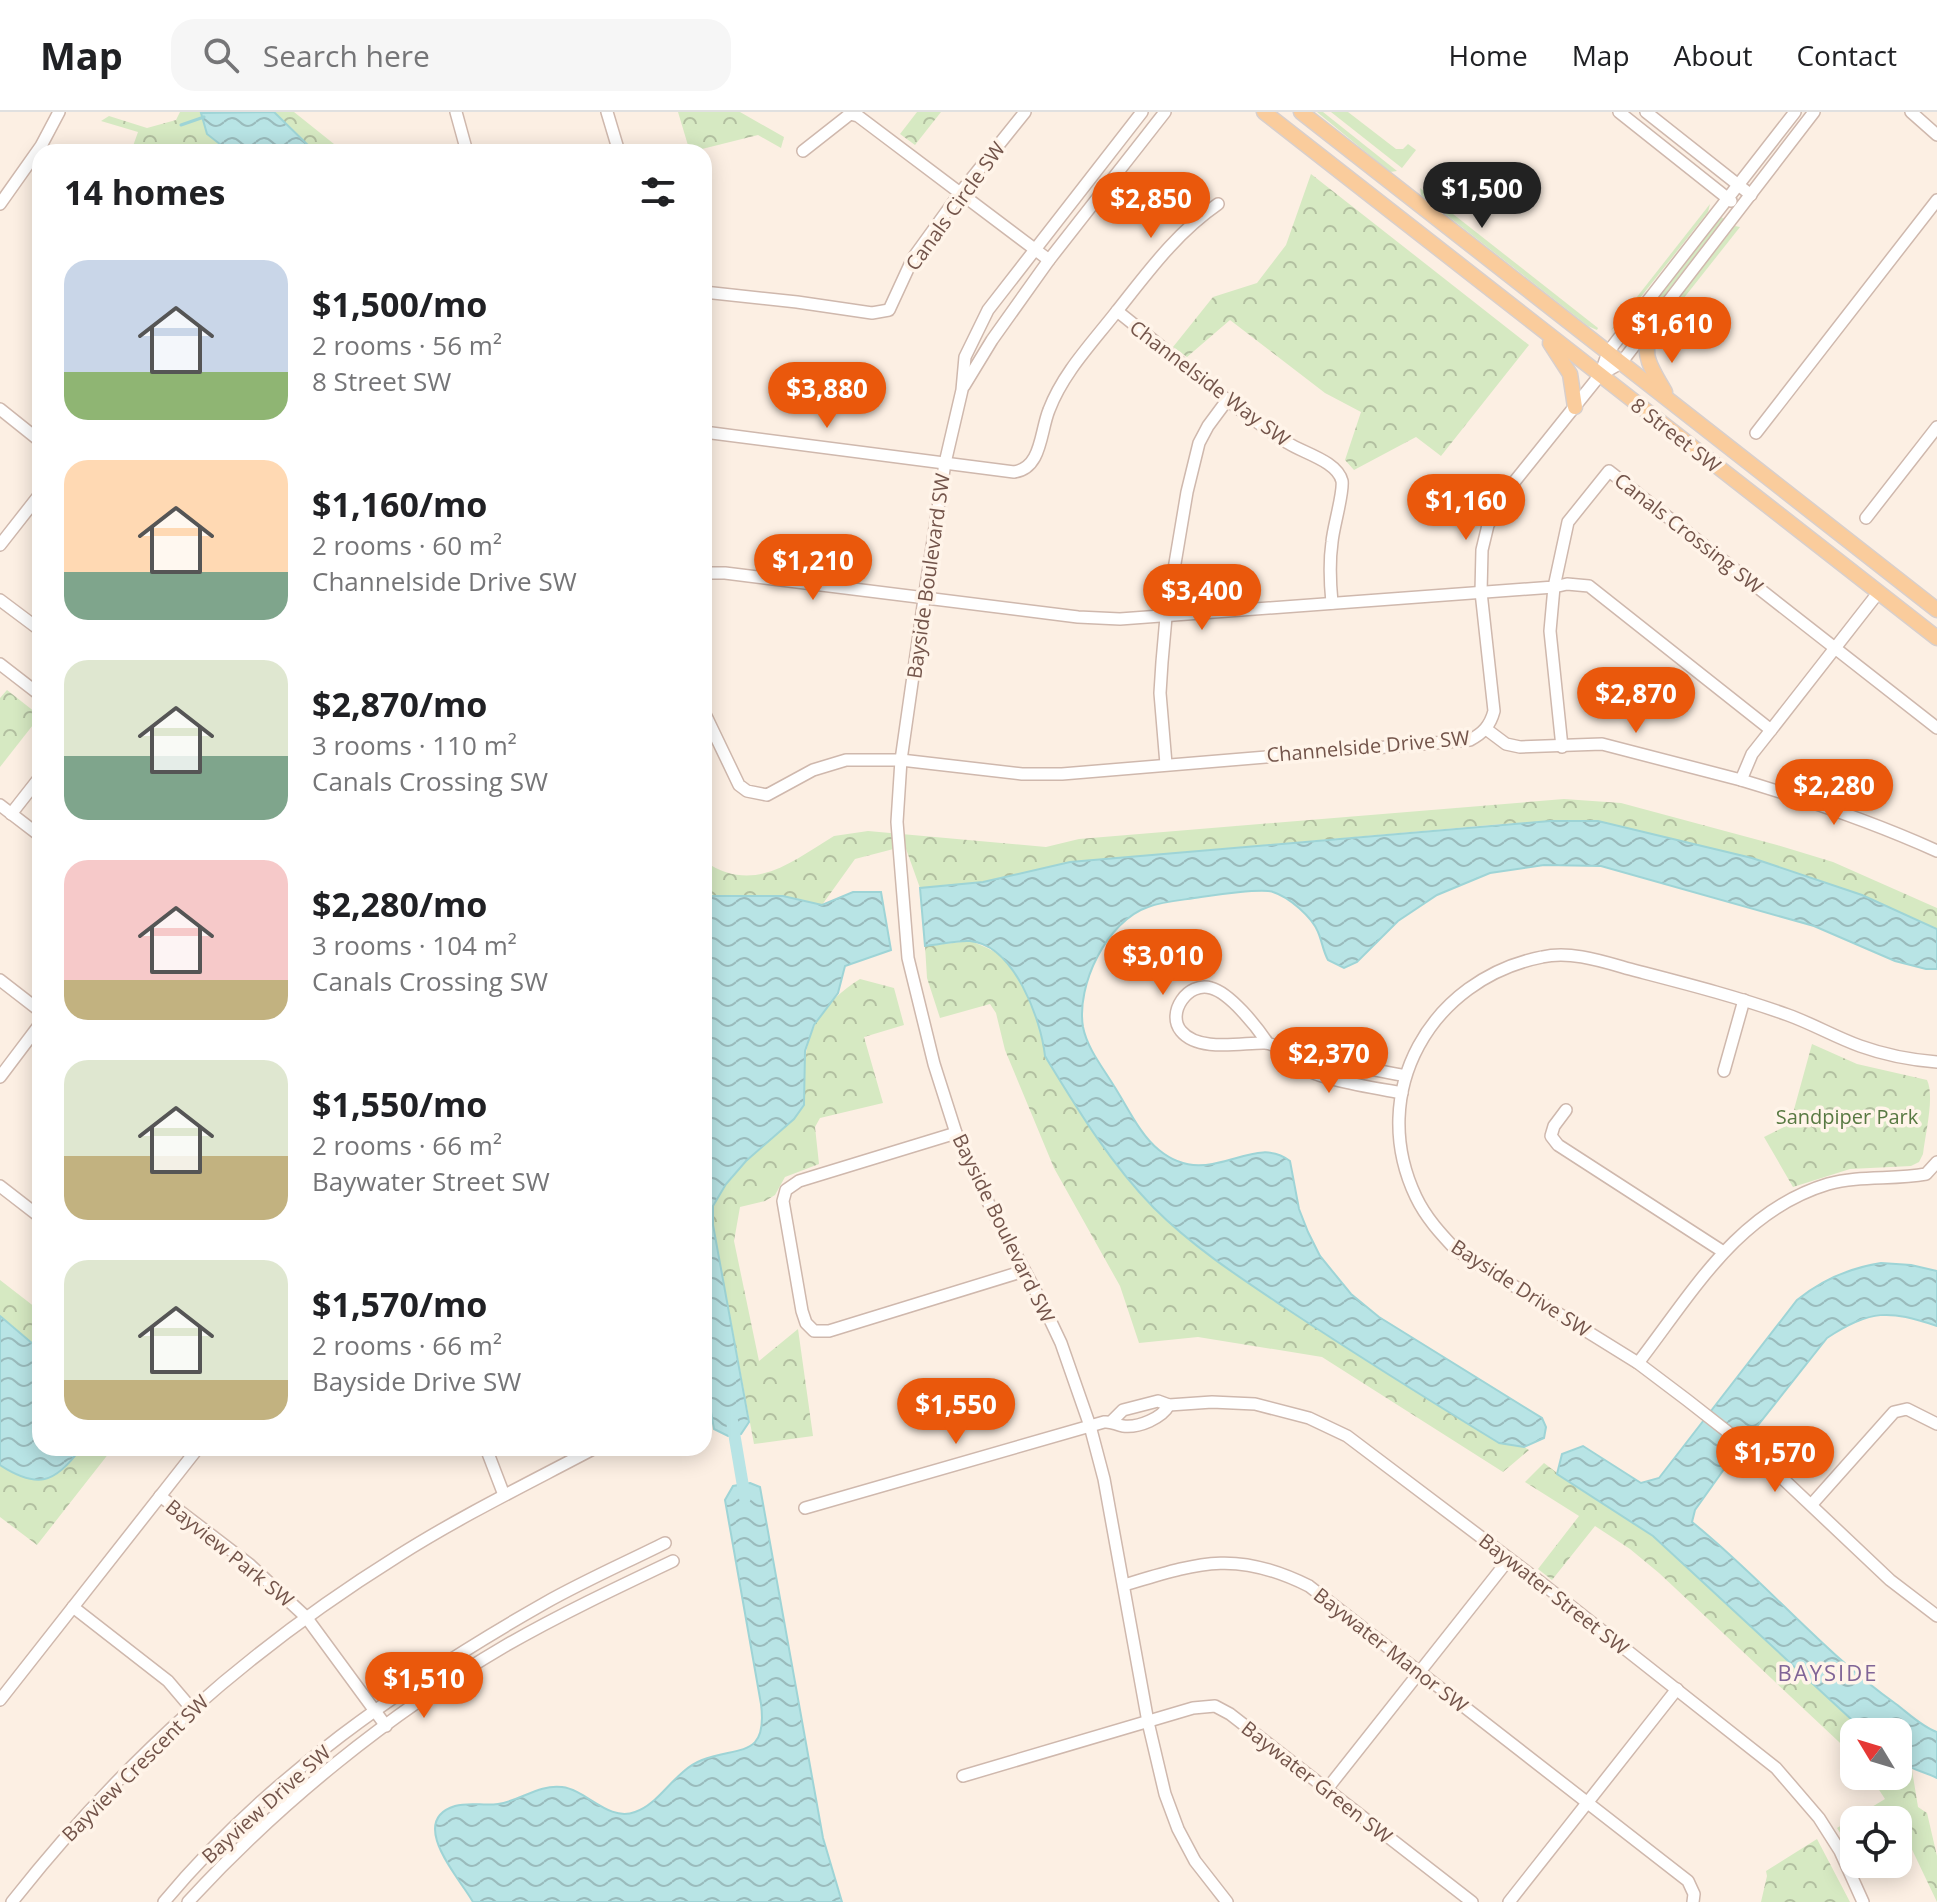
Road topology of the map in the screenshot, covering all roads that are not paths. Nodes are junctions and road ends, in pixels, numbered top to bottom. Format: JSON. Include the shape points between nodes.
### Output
{"nodes":[{"id":1,"x":59,"y":112,"type":"edge"},
{"id":2,"x":456,"y":112,"type":"edge"},
{"id":3,"x":607,"y":112,"type":"edge"},
{"id":4,"x":1025,"y":112,"type":"edge"},
{"id":5,"x":1142,"y":112,"type":"edge"},
{"id":6,"x":1165,"y":112,"type":"edge"},
{"id":7,"x":1264,"y":112,"type":"edge"},
{"id":8,"x":1301,"y":112,"type":"edge"},
{"id":9,"x":1619,"y":112,"type":"edge"},
{"id":10,"x":1646,"y":112,"type":"edge"},
{"id":11,"x":1795,"y":112,"type":"edge"},
{"id":12,"x":1814,"y":112,"type":"edge"},
{"id":13,"x":1911,"y":112,"type":"edge"},
{"id":14,"x":1937,"y":135,"type":"edge"},
{"id":15,"x":42,"y":144,"type":"edge"},
{"id":16,"x":465,"y":144,"type":"edge"},
{"id":17,"x":617,"y":144,"type":"edge"},
{"id":18,"x":803,"y":151,"type":"dead end"},
{"id":19,"x":32,"y":159,"type":"edge"},
{"id":20,"x":1739,"y":185,"type":"junction"},
{"id":21,"x":960,"y":193,"type":"junction"},
{"id":22,"x":1751,"y":195,"type":"junction"},
{"id":23,"x":1728,"y":198,"type":"junction"},
{"id":24,"x":1937,"y":200,"type":"edge"},
{"id":25,"x":0,"y":204,"type":"edge"},
{"id":26,"x":1218,"y":204,"type":"dead end"},
{"id":27,"x":1741,"y":208,"type":"junction"},
{"id":28,"x":1034,"y":248,"type":"junction"},
{"id":29,"x":1049,"y":260,"type":"junction"},
{"id":30,"x":712,"y":293,"type":"edge"},
{"id":31,"x":1117,"y":311,"type":"junction"},
{"id":32,"x":1654,"y":321,"type":"junction"},
{"id":33,"x":1541,"y":329,"type":"junction"},
{"id":34,"x":1608,"y":352,"type":"junction"},
{"id":35,"x":1621,"y":363,"type":"junction"},
{"id":36,"x":1600,"y":375,"type":"junction"},
{"id":37,"x":962,"y":390,"type":"junction"},
{"id":38,"x":1228,"y":399,"type":"junction"},
{"id":39,"x":1575,"y":407,"type":"junction"},
{"id":40,"x":0,"y":409,"type":"edge"},
{"id":41,"x":1682,"y":411,"type":"junction"},
{"id":42,"x":1937,"y":427,"type":"edge"},
{"id":43,"x":712,"y":433,"type":"edge"},
{"id":44,"x":1756,"y":433,"type":"dead end"},
{"id":45,"x":32,"y":435,"type":"edge"},
{"id":46,"x":945,"y":463,"type":"junction"},
{"id":47,"x":32,"y":504,"type":"edge"},
{"id":48,"x":1866,"y":518,"type":"dead end"},
{"id":49,"x":0,"y":545,"type":"edge"},
{"id":50,"x":712,"y":573,"type":"edge"},
{"id":51,"x":1554,"y":587,"type":"junction"},
{"id":52,"x":1481,"y":592,"type":"junction"},
{"id":53,"x":1878,"y":593,"type":"junction"},
{"id":54,"x":924,"y":599,"type":"junction"},
{"id":55,"x":0,"y":600,"type":"edge"},
{"id":56,"x":1332,"y":603,"type":"junction"},
{"id":57,"x":1937,"y":610,"type":"edge"},
{"id":58,"x":1166,"y":617,"type":"junction"},
{"id":59,"x":32,"y":624,"type":"edge"},
{"id":60,"x":1937,"y":638,"type":"edge"},
{"id":61,"x":1836,"y":647,"type":"junction"},
{"id":62,"x":0,"y":664,"type":"edge"},
{"id":63,"x":32,"y":686,"type":"edge"},
{"id":64,"x":1937,"y":728,"type":"edge"},
{"id":65,"x":712,"y":729,"type":"edge"},
{"id":66,"x":1486,"y":729,"type":"junction"},
{"id":67,"x":1771,"y":730,"type":"junction"},
{"id":68,"x":1562,"y":747,"type":"junction"},
{"id":69,"x":901,"y":760,"type":"junction"},
{"id":70,"x":1166,"y":764,"type":"junction"},
{"id":71,"x":1741,"y":780,"type":"junction"},
{"id":72,"x":32,"y":787,"type":"edge"},
{"id":73,"x":0,"y":805,"type":"edge"},
{"id":74,"x":11,"y":814,"type":"junction"},
{"id":75,"x":32,"y":830,"type":"edge"},
{"id":76,"x":1937,"y":851,"type":"edge"},
{"id":77,"x":0,"y":980,"type":"edge"},
{"id":78,"x":1744,"y":1000,"type":"junction"},
{"id":79,"x":32,"y":1005,"type":"edge"},
{"id":80,"x":32,"y":1035,"type":"edge"},
{"id":81,"x":1267,"y":1042,"type":"junction"},
{"id":82,"x":1286,"y":1050,"type":"junction"},
{"id":83,"x":1937,"y":1062,"type":"edge"},
{"id":84,"x":1724,"y":1071,"type":"dead end"},
{"id":85,"x":1405,"y":1076,"type":"junction"},
{"id":86,"x":0,"y":1077,"type":"edge"},
{"id":87,"x":1402,"y":1093,"type":"junction"},
{"id":88,"x":1566,"y":1110,"type":"dead end"},
{"id":89,"x":956,"y":1133,"type":"junction"},
{"id":90,"x":1937,"y":1162,"type":"edge"},
{"id":91,"x":0,"y":1186,"type":"edge"},
{"id":92,"x":32,"y":1211,"type":"edge"},
{"id":93,"x":1722,"y":1251,"type":"junction"},
{"id":94,"x":1024,"y":1271,"type":"junction"},
{"id":95,"x":1638,"y":1363,"type":"junction"},
{"id":96,"x":1169,"y":1405,"type":"junction"},
{"id":97,"x":1112,"y":1421,"type":"junction"},
{"id":98,"x":1937,"y":1424,"type":"edge"},
{"id":99,"x":1090,"y":1426,"type":"junction"},
{"id":100,"x":192,"y":1456,"type":"edge"},
{"id":101,"x":489,"y":1456,"type":"edge"},
{"id":102,"x":580,"y":1456,"type":"edge"},
{"id":103,"x":504,"y":1495,"type":"junction"},
{"id":104,"x":160,"y":1496,"type":"junction"},
{"id":105,"x":1812,"y":1504,"type":"junction"},
{"id":106,"x":805,"y":1508,"type":"dead end"},
{"id":107,"x":665,"y":1543,"type":"dead end"},
{"id":108,"x":1509,"y":1559,"type":"junction"},
{"id":109,"x":673,"y":1561,"type":"dead end"},
{"id":110,"x":1124,"y":1585,"type":"junction"},
{"id":111,"x":73,"y":1607,"type":"junction"},
{"id":112,"x":1937,"y":1616,"type":"edge"},
{"id":113,"x":306,"y":1617,"type":"junction"},
{"id":114,"x":1421,"y":1671,"type":"junction"},
{"id":115,"x":1677,"y":1689,"type":"junction"},
{"id":116,"x":0,"y":1700,"type":"edge"},
{"id":117,"x":191,"y":1708,"type":"junction"},
{"id":118,"x":376,"y":1711,"type":"junction"},
{"id":119,"x":1148,"y":1722,"type":"junction"},
{"id":120,"x":386,"y":1726,"type":"junction"},
{"id":121,"x":963,"y":1776,"type":"dead end"},
{"id":122,"x":1327,"y":1789,"type":"junction"},
{"id":123,"x":1587,"y":1804,"type":"junction"},
{"id":124,"x":12,"y":1902,"type":"edge"},
{"id":125,"x":164,"y":1902,"type":"edge"},
{"id":126,"x":188,"y":1902,"type":"edge"},
{"id":127,"x":1227,"y":1902,"type":"edge"},
{"id":128,"x":1472,"y":1902,"type":"edge"},
{"id":129,"x":1509,"y":1902,"type":"edge"},
{"id":130,"x":1693,"y":1902,"type":"edge"},
{"id":131,"x":1863,"y":1902,"type":"edge"}],
"edges":[{"from":1,"to":15,"type":"street"},
{"from":2,"to":16,"type":"street"},
{"from":3,"to":17,"type":"street"},
{"from":4,"to":21,"type":"street","name":"Canals Circle SW"},
{"from":5,"to":28,"type":"street","name":"Bayside Boulevard SW"},
{"from":6,"to":29,"type":"street","name":"Bayside Boulevard SW"},
{"from":7,"to":33,"type":"main road","name":"8 Street SW"},
{"from":8,"to":34,"type":"main road","name":"8 Street SW"},
{"from":9,"to":23,"type":"street"},
{"from":10,"to":20,"type":"street"},
{"from":11,"to":20,"type":"street"},
{"from":12,"to":22,"type":"street"},
{"from":13,"to":14,"type":"street"},
{"from":18,"to":21,"type":"street","via":[[850,114],[858,116]]},
{"from":19,"to":25,"type":"street"},
{"from":20,"to":22,"type":"street"},
{"from":20,"to":23,"type":"street"},
{"from":21,"to":28,"type":"street"},
{"from":21,"to":30,"type":"street","name":"Canals Circle SW","via":[[913,258],[889,310],[872,313]]},
{"from":22,"to":27,"type":"street"},
{"from":23,"to":27,"type":"street"},
{"from":23,"to":34,"type":"street"},
{"from":24,"to":44,"type":"street"},
{"from":26,"to":31,"type":"street","via":[[1177,238]]},
{"from":27,"to":32,"type":"street"},
{"from":28,"to":29,"type":"street"},
{"from":28,"to":37,"type":"street","name":"Bayside Boulevard SW","via":[[973,337]]},
{"from":29,"to":37,"type":"street","name":"Bayside Boulevard SW"},
{"from":31,"to":38,"type":"street","name":"Channelside Way SW"},
{"from":31,"to":46,"type":"street","name":"Channelside Way SW","via":[[1056,393],[1028,468],[1014,472]]},
{"from":32,"to":35,"type":"street"},
{"from":32,"to":41,"type":"main road","via":[[1646,356]]},
{"from":33,"to":36,"type":"main road","name":"8 Street SW"},
{"from":33,"to":39,"type":"main road","via":[[1570,374]]},
{"from":34,"to":35,"type":"main road","name":"8 Street SW"},
{"from":34,"to":36,"type":"street"},
{"from":35,"to":36,"type":"street"},
{"from":35,"to":41,"type":"main road","name":"8 Street SW"},
{"from":36,"to":39,"type":"street","name":"Channelside Drive SW"},
{"from":36,"to":53,"type":"main road","name":"8 Street SW"},
{"from":37,"to":46,"type":"street","name":"Bayside Boulevard SW"},
{"from":38,"to":56,"type":"street","name":"Channelside Way SW","via":[[1339,475],[1342,488],[1331,543]]},
{"from":38,"to":58,"type":"street","via":[[1194,456]]},
{"from":39,"to":52,"type":"street","name":"Channelside Drive SW","via":[[1507,491],[1488,525]]},
{"from":40,"to":45,"type":"street"},
{"from":41,"to":57,"type":"main road","name":"8 Street SW"},
{"from":42,"to":48,"type":"street"},
{"from":43,"to":46,"type":"street"},
{"from":46,"to":54,"type":"street","name":"Bayside Boulevard SW"},
{"from":47,"to":49,"type":"street"},
{"from":50,"to":54,"type":"street"},
{"from":51,"to":52,"type":"street"},
{"from":51,"to":61,"type":"street","name":"Canals Crossing SW","via":[[1568,522],[1609,471]]},
{"from":51,"to":67,"type":"street","via":[[1589,586]]},
{"from":51,"to":68,"type":"street","name":"Canals Crossing SW","via":[[1550,631]]},
{"from":52,"to":56,"type":"street"},
{"from":52,"to":66,"type":"street","name":"Channelside Drive SW","via":[[1494,711]]},
{"from":53,"to":60,"type":"main road","name":"8 Street SW"},
{"from":53,"to":61,"type":"street"},
{"from":54,"to":58,"type":"street","via":[[1078,617]]},
{"from":54,"to":69,"type":"street","name":"Bayside Boulevard SW"},
{"from":55,"to":59,"type":"street"},
{"from":56,"to":58,"type":"street"},
{"from":58,"to":70,"type":"street","via":[[1160,693]]},
{"from":61,"to":64,"type":"street","name":"Canals Crossing SW"},
{"from":61,"to":67,"type":"street"},
{"from":62,"to":63,"type":"street"},
{"from":65,"to":69,"type":"street","name":"Channelside Drive SW","via":[[739,785],[756,795],[775,792],[813,770],[846,760]]},
{"from":66,"to":68,"type":"street","via":[[1506,744]]},
{"from":66,"to":70,"type":"street","name":"Channelside Drive SW","via":[[1470,740]]},
{"from":67,"to":71,"type":"street"},
{"from":68,"to":71,"type":"street","via":[[1602,744]]},
{"from":69,"to":70,"type":"street","name":"Channelside Drive SW","via":[[1022,774]]},
{"from":69,"to":89,"type":"street","name":"Bayside Boulevard SW","via":[[897,822],[908,958]]},
{"from":71,"to":76,"type":"street","via":[[1831,808]]},
{"from":72,"to":74,"type":"street"},
{"from":73,"to":74,"type":"street"},
{"from":74,"to":75,"type":"street"},
{"from":77,"to":79,"type":"street"},
{"from":78,"to":83,"type":"street","name":"Bayside Drive SW","via":[[1859,1046]]},
{"from":78,"to":84,"type":"street"},
{"from":78,"to":85,"type":"street","name":"Bayside Drive SW","via":[[1585,957],[1544,956],[1501,969],[1466,989],[1441,1011],[1415,1049]]},
{"from":80,"to":86,"type":"street"},
{"from":81,"to":81,"type":"street","via":[[1226,995],[1209,987],[1181,999],[1175,1014],[1179,1029],[1190,1039],[1210,1044]]},
{"from":81,"to":82,"type":"street"},
{"from":82,"to":85,"type":"street","via":[[1301,1048],[1330,1060]]},
{"from":82,"to":87,"type":"street","via":[[1293,1062],[1320,1074]]},
{"from":85,"to":87,"type":"street","name":"Bayside Drive SW"},
{"from":87,"to":95,"type":"street","name":"Bayside Drive SW","via":[[1405,1164],[1416,1197],[1434,1226],[1456,1250]]},
{"from":88,"to":93,"type":"street","via":[[1551,1136],[1558,1145]]},
{"from":89,"to":94,"type":"street","name":"Bayside Boulevard SW"},
{"from":89,"to":94,"type":"street","via":[[799,1181],[786,1190],[783,1201],[806,1323],[814,1331],[829,1331]]},
{"from":90,"to":93,"type":"street","via":[[1926,1174],[1827,1184],[1757,1219]]},
{"from":91,"to":92,"type":"street"},
{"from":93,"to":95,"type":"street"},
{"from":94,"to":99,"type":"street","name":"Bayside Boulevard SW","via":[[1061,1343]]},
{"from":95,"to":105,"type":"street","name":"Bayside Drive SW"},
{"from":96,"to":97,"type":"street","name":"Baywater Street SW","via":[[1146,1402],[1123,1410]]},
{"from":96,"to":97,"type":"street","name":"Baywater Street SW","via":[[1164,1415],[1152,1420],[1125,1427]]},
{"from":96,"to":108,"type":"street","name":"Baywater Street SW","via":[[1255,1404],[1309,1418],[1347,1436]]},
{"from":97,"to":99,"type":"street","name":"Baywater Street SW"},
{"from":98,"to":105,"type":"street","via":[[1907,1409],[1894,1412]]},
{"from":99,"to":106,"type":"street","name":"Baywater Street SW"},
{"from":99,"to":110,"type":"street","name":"Bayside Boulevard SW"},
{"from":100,"to":104,"type":"street"},
{"from":101,"to":103,"type":"street"},
{"from":102,"to":103,"type":"street","name":"Bayview Crescent SW"},
{"from":103,"to":113,"type":"street","name":"Bayview Crescent SW","via":[[398,1555]]},
{"from":104,"to":111,"type":"street"},
{"from":104,"to":113,"type":"street","name":"Bayview Park SW","via":[[249,1564]]},
{"from":105,"to":112,"type":"street","name":"Bayside Drive SW","via":[[1890,1580]]},
{"from":107,"to":118,"type":"street","name":"Bayview Drive SW","via":[[547,1602]]},
{"from":108,"to":114,"type":"street"},
{"from":108,"to":115,"type":"street","name":"Baywater Street SW"},
{"from":109,"to":120,"type":"street","name":"Bayview Drive SW","via":[[505,1646]]},
{"from":110,"to":114,"type":"street","name":"Baywater Manor SW","via":[[1202,1563],[1268,1570],[1309,1586]]},
{"from":110,"to":119,"type":"street","name":"Bayside Boulevard SW"},
{"from":111,"to":116,"type":"street"},
{"from":111,"to":117,"type":"street","via":[[168,1681]]},
{"from":113,"to":117,"type":"street","name":"Bayview Crescent SW"},
{"from":113,"to":118,"type":"street","name":"Bayview Park SW"},
{"from":114,"to":122,"type":"street"},
{"from":114,"to":123,"type":"street","name":"Baywater Manor SW"},
{"from":115,"to":123,"type":"street"},
{"from":115,"to":131,"type":"street","name":"Baywater Street SW","via":[[1799,1793],[1840,1851]]},
{"from":117,"to":124,"type":"street","name":"Bayview Crescent SW","via":[[100,1799]]},
{"from":118,"to":120,"type":"street","name":"Bayview Park SW"},
{"from":118,"to":125,"type":"street","name":"Bayview Drive SW","via":[[244,1820]]},
{"from":119,"to":121,"type":"street","name":"Baywater Green SW"},
{"from":119,"to":122,"type":"street","name":"Baywater Green SW","via":[[1215,1706]]},
{"from":119,"to":127,"type":"street","name":"Bayside Boulevard SW","via":[[1178,1829]]},
{"from":120,"to":126,"type":"street","name":"Bayview Drive SW","via":[[274,1818]]},
{"from":122,"to":128,"type":"street","name":"Baywater Green SW"},
{"from":123,"to":129,"type":"street"},
{"from":123,"to":130,"type":"street","name":"Baywater Manor SW","via":[[1688,1881]]}]}
